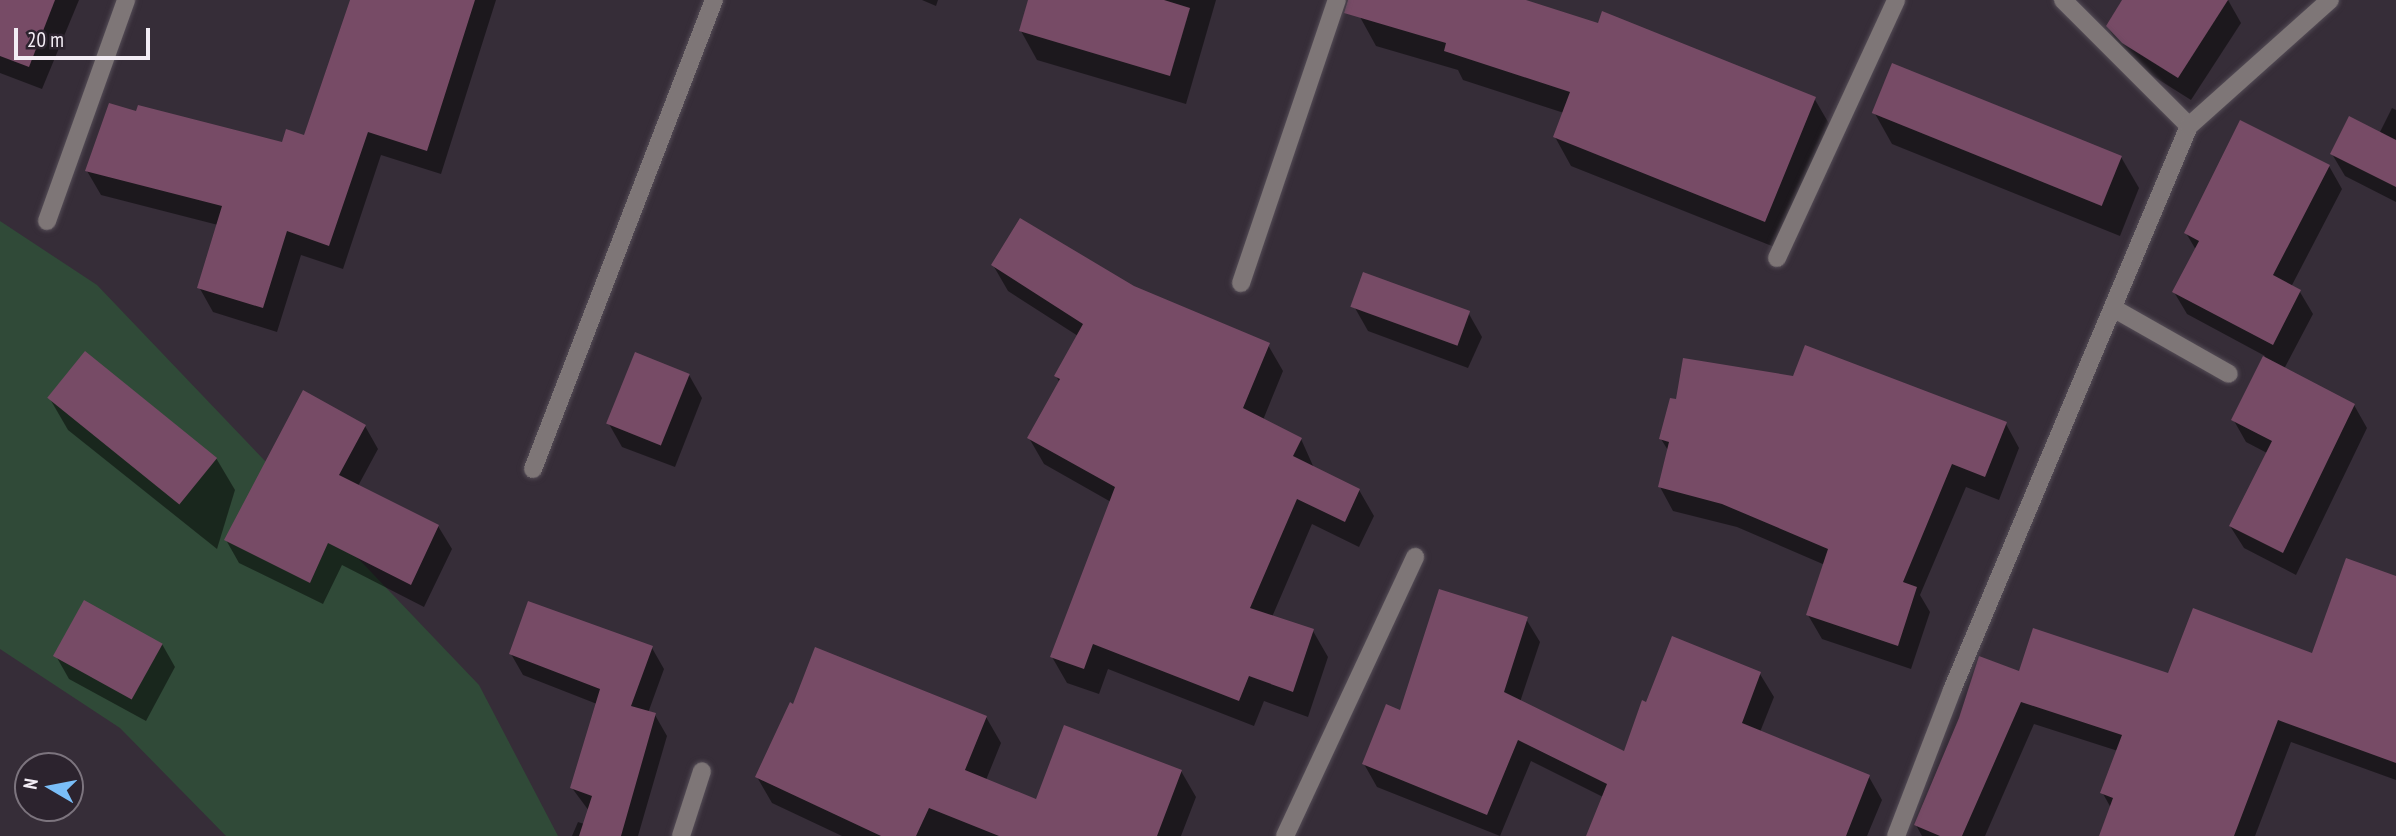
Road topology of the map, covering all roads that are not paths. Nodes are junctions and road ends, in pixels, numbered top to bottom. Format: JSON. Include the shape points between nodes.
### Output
{"nodes":[{"id":1,"x":126,"y":0,"type":"edge"},
{"id":2,"x":714,"y":0,"type":"edge"},
{"id":3,"x":1337,"y":0,"type":"edge"},
{"id":4,"x":1896,"y":0,"type":"edge"},
{"id":5,"x":2063,"y":0,"type":"edge"},
{"id":6,"x":2330,"y":0,"type":"edge"},
{"id":7,"x":2189,"y":126,"type":"junction"},
{"id":8,"x":47,"y":220,"type":"dead end"},
{"id":9,"x":1777,"y":258,"type":"dead end"},
{"id":10,"x":1241,"y":283,"type":"dead end"},
{"id":11,"x":2113,"y":308,"type":"junction"},
{"id":12,"x":2229,"y":374,"type":"dead end"},
{"id":13,"x":533,"y":469,"type":"dead end"},
{"id":14,"x":1415,"y":557,"type":"dead end"},
{"id":15,"x":702,"y":771,"type":"dead end"},
{"id":16,"x":681,"y":836,"type":"edge"},
{"id":17,"x":1285,"y":836,"type":"edge"},
{"id":18,"x":1896,"y":836,"type":"edge"}],
"edges":[{"from":1,"to":8,"type":"street"},
{"from":2,"to":13,"type":"street"},
{"from":3,"to":10,"type":"street"},
{"from":4,"to":9,"type":"street"},
{"from":5,"to":7,"type":"street"},
{"from":6,"to":7,"type":"street"},
{"from":7,"to":11,"type":"street"},
{"from":11,"to":12,"type":"street"},
{"from":11,"to":18,"type":"street","via":[[1952,690]]},
{"from":14,"to":17,"type":"street"},
{"from":15,"to":16,"type":"street"}]}
